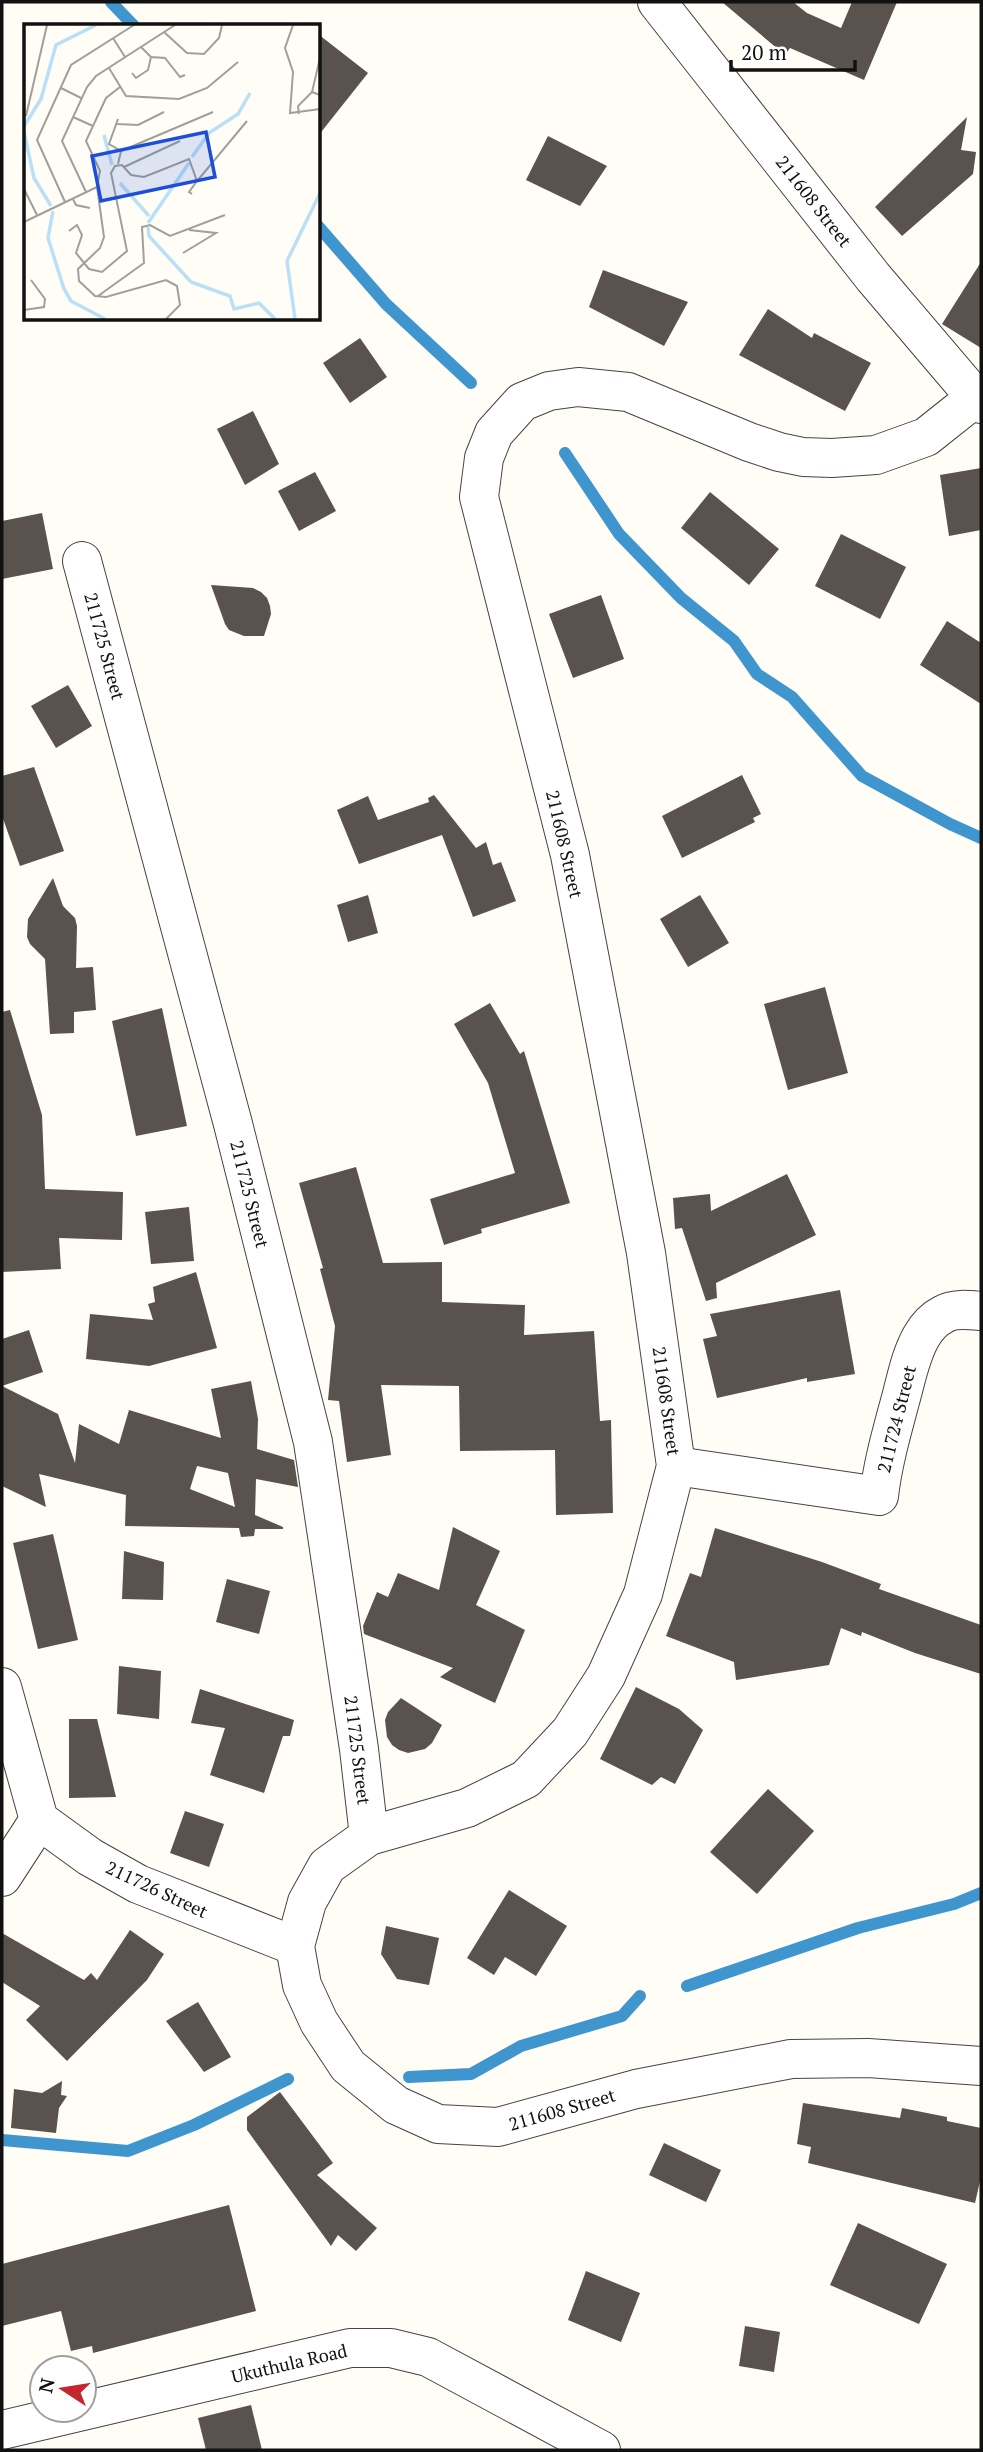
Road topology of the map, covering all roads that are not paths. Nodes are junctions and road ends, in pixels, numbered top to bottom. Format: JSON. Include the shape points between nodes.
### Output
{"nodes":[{"id":1,"x":657,"y":2,"type":"edge"},
{"id":2,"x":978,"y":401,"type":"edge"},
{"id":3,"x":82,"y":561,"type":"dead end"},
{"id":4,"x":981,"y":1311,"type":"edge"},
{"id":5,"x":677,"y":1466,"type":"junction"},
{"id":6,"x":2,"y":1687,"type":"edge"},
{"id":7,"x":39,"y":1820,"type":"junction"},
{"id":8,"x":369,"y":1836,"type":"junction"},
{"id":9,"x":2,"y":1877,"type":"edge"},
{"id":10,"x":295,"y":1946,"type":"junction"},
{"id":11,"x":981,"y":2066,"type":"edge"},
{"id":12,"x":2,"y":2430,"type":"edge"},
{"id":13,"x":601,"y":2450,"type":"edge"}],
"edges":[{"from":1,"to":2,"type":"street","name":"211608 Street"},
{"from":2,"to":5,"type":"street","name":"211608 Street","via":[[926,437],[876,455],[803,457],[748,442],[628,392],[578,387],[549,391],[522,402],[494,433],[484,458],[479,497],[570,855],[646,1254]]},
{"from":3,"to":8,"type":"street","name":"211725 Street","via":[[313,1442]]},
{"from":4,"to":5,"type":"street","name":"211724 Street","via":[[945,1313],[921,1337],[888,1447],[879,1496]]},
{"from":5,"to":8,"type":"street","name":"211608 Street","via":[[643,1594],[606,1676],[570,1732],[526,1779],[467,1808]]},
{"from":6,"to":7,"type":"street"},
{"from":7,"to":9,"type":"street"},
{"from":7,"to":10,"type":"street","name":"211726 Street","via":[[138,1884]]},
{"from":8,"to":10,"type":"street","name":"211608 Street","via":[[327,1866],[307,1902]]},
{"from":10,"to":11,"type":"street","name":"211608 Street","via":[[302,1985],[318,2022],[348,2066],[396,2105],[438,2124],[498,2127],[636,2089],[791,2059],[868,2058]]},
{"from":12,"to":13,"type":"street","name":"Ukuthula Road","via":[[351,2348],[391,2348],[428,2357]]}]}
